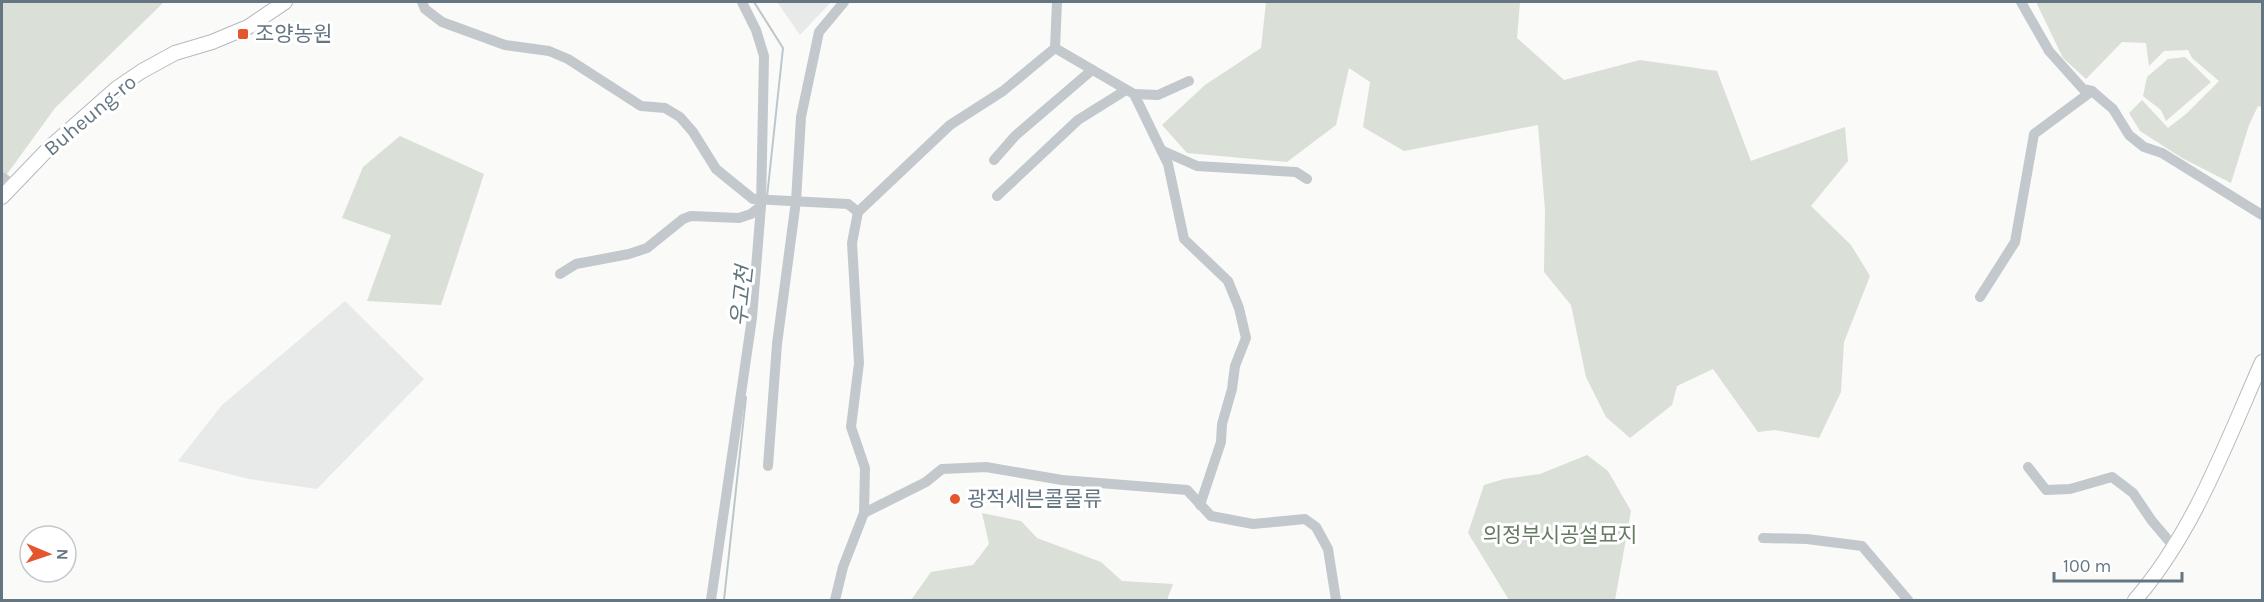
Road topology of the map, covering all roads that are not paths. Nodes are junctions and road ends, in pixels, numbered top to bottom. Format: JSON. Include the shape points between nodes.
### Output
{"nodes":[{"id":1,"x":285,"y":2,"type":"edge"},
{"id":2,"x":422,"y":2,"type":"edge"},
{"id":3,"x":742,"y":2,"type":"edge"},
{"id":4,"x":844,"y":2,"type":"edge"},
{"id":5,"x":1057,"y":2,"type":"edge"},
{"id":6,"x":2023,"y":2,"type":"edge"},
{"id":7,"x":1055,"y":48,"type":"junction"},
{"id":8,"x":1092,"y":70,"type":"junction"},
{"id":9,"x":1189,"y":81,"type":"dead end"},
{"id":10,"x":2092,"y":91,"type":"junction"},
{"id":11,"x":1130,"y":92,"type":"junction"},
{"id":12,"x":1161,"y":150,"type":"junction"},
{"id":13,"x":994,"y":160,"type":"dead end"},
{"id":14,"x":1307,"y":179,"type":"dead end"},
{"id":15,"x":7,"y":180,"type":"edge"},
{"id":16,"x":2,"y":196,"type":"edge"},
{"id":17,"x":997,"y":196,"type":"dead end"},
{"id":18,"x":794,"y":201,"type":"junction"},
{"id":19,"x":763,"y":202,"type":"junction"},
{"id":20,"x":858,"y":212,"type":"junction"},
{"id":21,"x":2262,"y":215,"type":"edge"},
{"id":22,"x":560,"y":274,"type":"dead end"},
{"id":23,"x":1980,"y":297,"type":"dead end"},
{"id":24,"x":2262,"y":362,"type":"edge"},
{"id":25,"x":768,"y":466,"type":"dead end"},
{"id":26,"x":2028,"y":467,"type":"dead end"},
{"id":27,"x":1200,"y":505,"type":"junction"},
{"id":28,"x":864,"y":513,"type":"junction"},
{"id":29,"x":1763,"y":538,"type":"dead end"},
{"id":30,"x":2175,"y":548,"type":"junction"},
{"id":31,"x":711,"y":600,"type":"edge"},
{"id":32,"x":835,"y":600,"type":"edge"},
{"id":33,"x":1336,"y":600,"type":"edge"},
{"id":34,"x":1908,"y":600,"type":"edge"},
{"id":35,"x":2135,"y":600,"type":"edge"}],
"edges":[{"from":1,"to":15,"type":"main road","name":"Buheung-ro","via":[[248,27],[175,53],[142,71]]},
{"from":2,"to":19,"type":"street","via":[[442,22],[506,45],[549,51],[641,106],[665,108],[693,132],[716,169],[753,199]]},
{"from":3,"to":19,"type":"street","via":[[764,56]]},
{"from":4,"to":18,"type":"street","via":[[819,32],[801,117]]},
{"from":5,"to":7,"type":"street"},
{"from":6,"to":10,"type":"street","via":[[2049,51],[2083,89]]},
{"from":7,"to":8,"type":"street"},
{"from":7,"to":20,"type":"street","via":[[1003,91],[950,125]]},
{"from":8,"to":11,"type":"street"},
{"from":8,"to":13,"type":"street","via":[[1015,136]]},
{"from":9,"to":11,"type":"street","via":[[1158,95]]},
{"from":10,"to":21,"type":"street","via":[[2113,109],[2129,135],[2144,147],[2162,153]]},
{"from":10,"to":23,"type":"street","via":[[2034,134],[2015,242]]},
{"from":11,"to":12,"type":"street"},
{"from":11,"to":17,"type":"street","via":[[1078,120]]},
{"from":12,"to":14,"type":"street","via":[[1197,166],[1296,172]]},
{"from":12,"to":27,"type":"street","via":[[1168,164],[1184,239],[1228,281],[1246,338],[1235,366],[1221,442]]},
{"from":15,"to":16,"type":"main road","name":"Buheung-ro"},
{"from":18,"to":19,"type":"street"},
{"from":18,"to":20,"type":"street","via":[[848,204]]},
{"from":18,"to":25,"type":"street"},
{"from":19,"to":22,"type":"street","via":[[751,214],[739,218],[691,216],[647,248],[576,264]]},
{"from":19,"to":31,"type":"street","via":[[752,318]]},
{"from":20,"to":28,"type":"street","via":[[852,243],[859,363],[851,427],[865,468]]},
{"from":24,"to":30,"type":"main road"},
{"from":26,"to":30,"type":"street","via":[[2046,490],[2070,489],[2112,477],[2133,493]]},
{"from":27,"to":28,"type":"street","via":[[1187,490],[1062,480],[986,467],[942,469],[926,482]]},
{"from":27,"to":33,"type":"street","via":[[1211,516],[1253,524],[1305,519],[1316,527],[1328,549]]},
{"from":28,"to":32,"type":"street"},
{"from":29,"to":34,"type":"street","via":[[1862,546]]},
{"from":30,"to":35,"type":"main road"}]}
